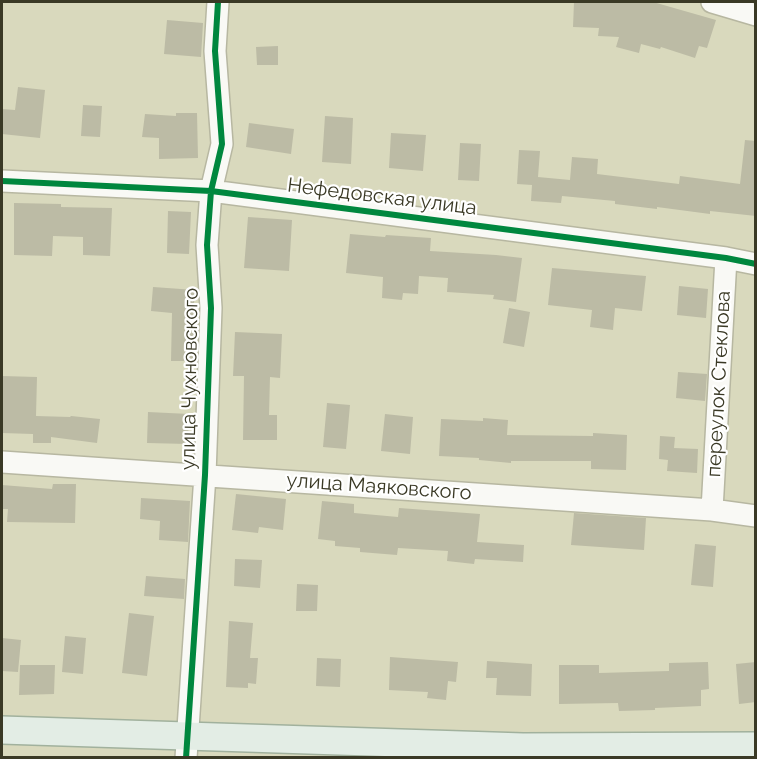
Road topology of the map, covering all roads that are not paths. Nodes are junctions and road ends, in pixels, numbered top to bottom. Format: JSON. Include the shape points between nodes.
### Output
{"nodes":[{"id":1,"x":218,"y":2,"type":"edge"},
{"id":2,"x":712,"y":2,"type":"edge"},
{"id":3,"x":756,"y":15,"type":"edge"},
{"id":4,"x":2,"y":181,"type":"edge"},
{"id":5,"x":211,"y":191,"type":"junction"},
{"id":6,"x":726,"y":258,"type":"junction"},
{"id":7,"x":756,"y":264,"type":"edge"},
{"id":8,"x":2,"y":462,"type":"edge"},
{"id":9,"x":205,"y":475,"type":"junction"},
{"id":10,"x":712,"y":510,"type":"junction"},
{"id":11,"x":756,"y":516,"type":"edge"},
{"id":12,"x":2,"y":730,"type":"edge"},
{"id":13,"x":186,"y":746,"type":"edge"},
{"id":14,"x":756,"y":746,"type":"edge"},
{"id":15,"x":700,"y":752,"type":"edge"}],
"edges":[{"from":1,"to":5,"type":"street","name":"улица Чухновского","via":[[215,51],[222,144]]},
{"from":2,"to":3,"type":"street"},
{"from":4,"to":5,"type":"street","name":"Нефедовская улица"},
{"from":5,"to":6,"type":"street","name":"Нефедовская улица"},
{"from":5,"to":9,"type":"street","name":"улица Чухновского"},
{"from":6,"to":7,"type":"street","name":"Нефедовская улица"},
{"from":6,"to":10,"type":"street","name":"переулок Стеклова"},
{"from":8,"to":9,"type":"street","name":"улица Маяковского"},
{"from":9,"to":10,"type":"street","name":"улица Маяковского"},
{"from":9,"to":13,"type":"street","name":"улица Чухновского"},
{"from":10,"to":11,"type":"street","name":"улица Маяковского"},
{"from":12,"to":13,"type":"main road"},
{"from":13,"to":15,"type":"main road"},
{"from":14,"to":15,"type":"main road"}]}
